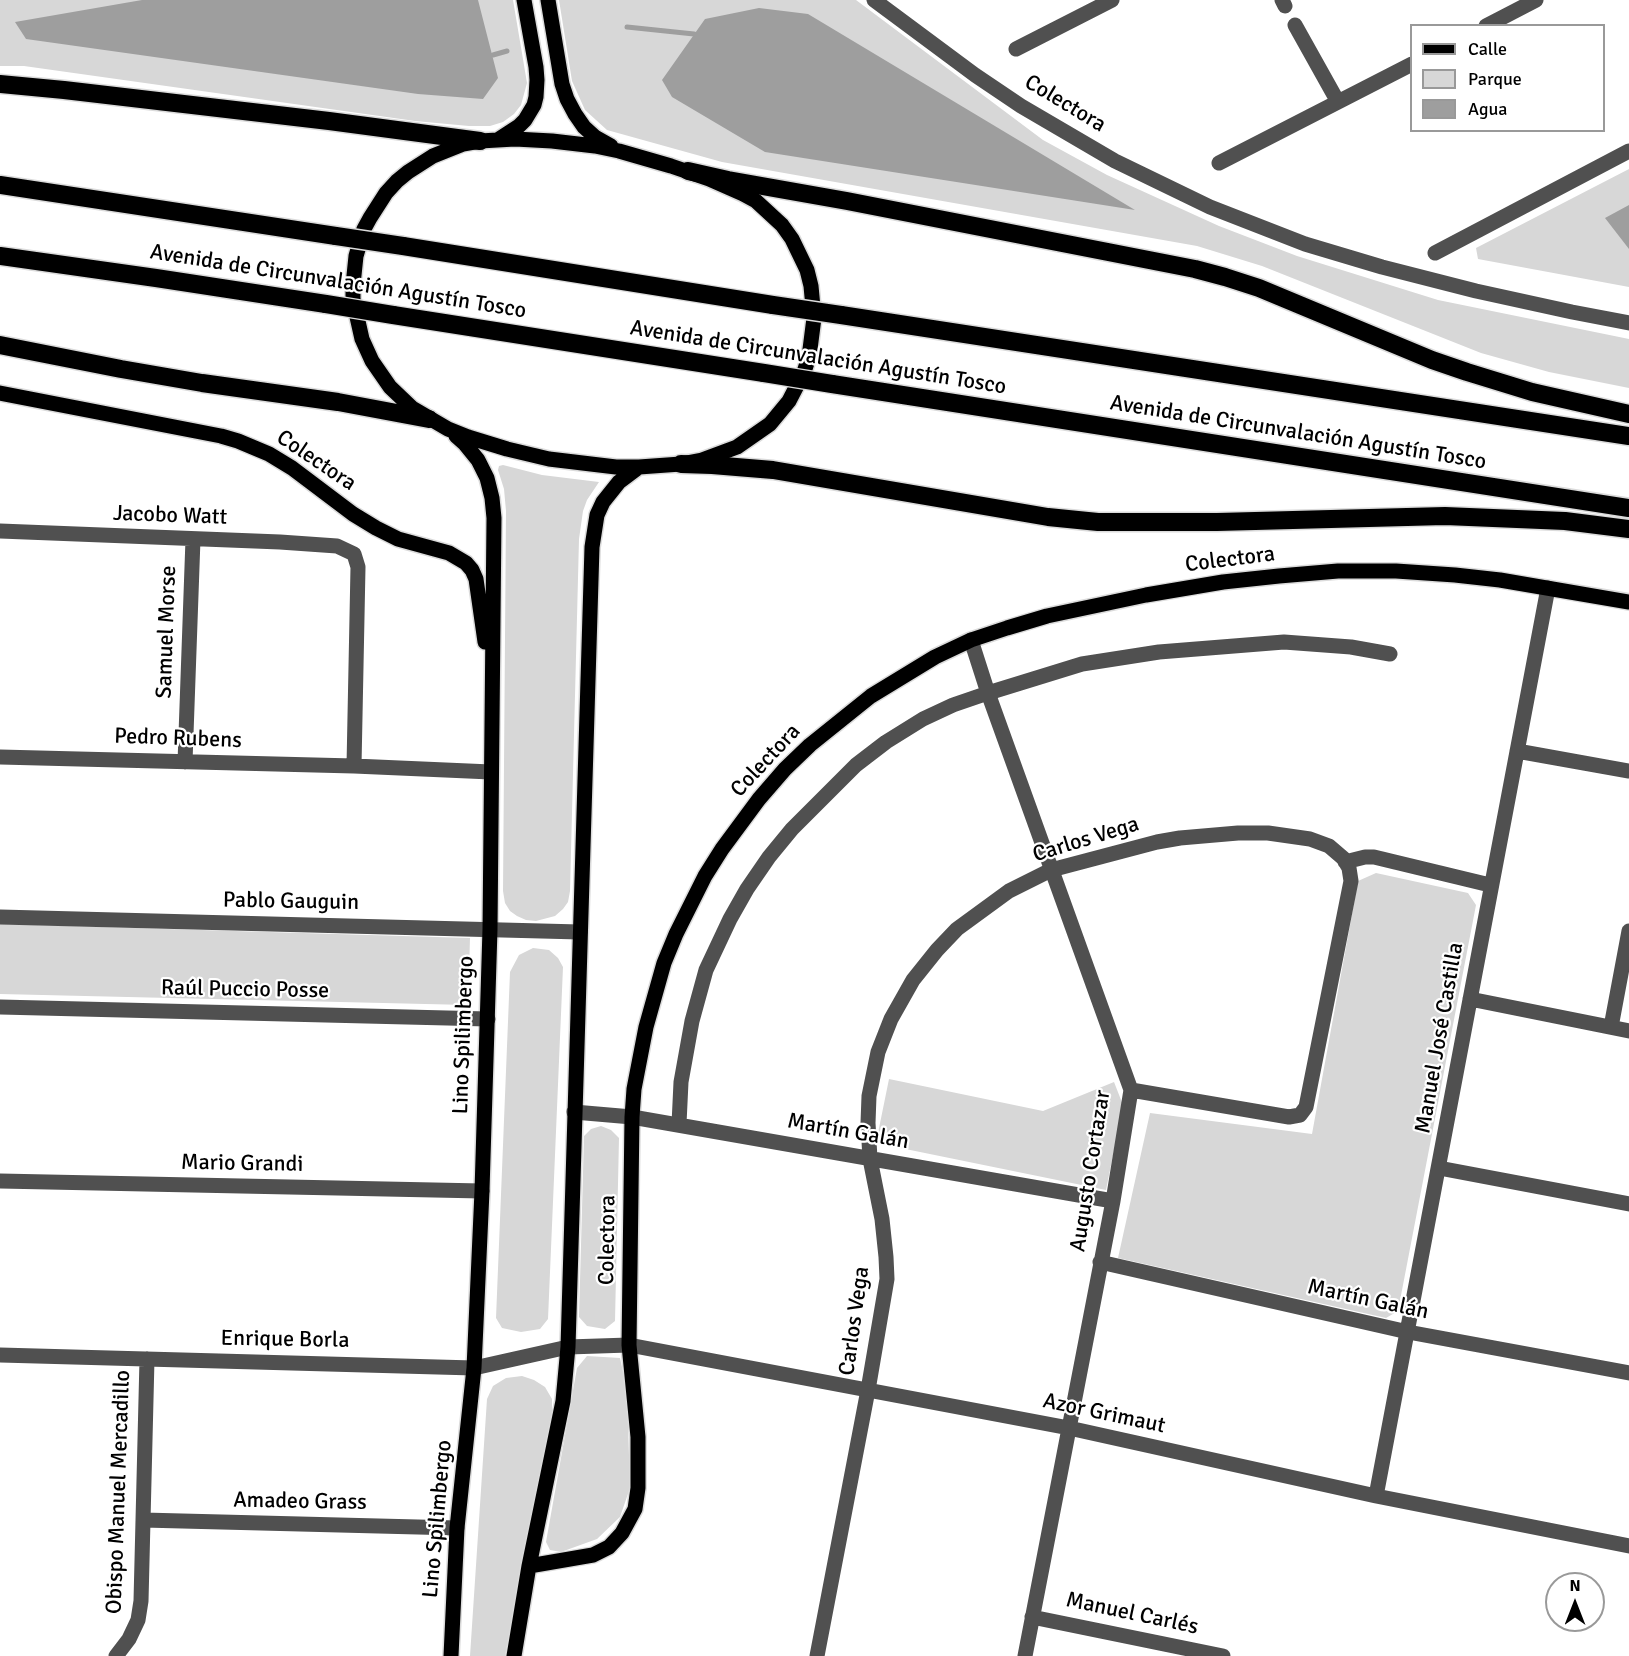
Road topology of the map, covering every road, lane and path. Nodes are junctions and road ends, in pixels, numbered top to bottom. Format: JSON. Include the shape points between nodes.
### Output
{"nodes":[{"id":1,"x":524,"y":0,"type":"edge"},
{"id":2,"x":548,"y":0,"type":"edge"},
{"id":3,"x":874,"y":0,"type":"edge"},
{"id":4,"x":1112,"y":0,"type":"edge"},
{"id":5,"x":1536,"y":0,"type":"edge"},
{"id":6,"x":1295,"y":24,"type":"dead end"},
{"id":7,"x":1490,"y":24,"type":"edge"},
{"id":8,"x":1016,"y":49,"type":"dead end"},
{"id":9,"x":1410,"y":65,"type":"edge"},
{"id":10,"x":0,"y":84,"type":"edge"},
{"id":11,"x":1338,"y":102,"type":"junction"},
{"id":12,"x":488,"y":141,"type":"junction"},
{"id":13,"x":619,"y":151,"type":"junction"},
{"id":14,"x":1629,"y":152,"type":"edge"},
{"id":15,"x":1219,"y":163,"type":"dead end"},
{"id":16,"x":688,"y":171,"type":"junction"},
{"id":17,"x":0,"y":185,"type":"edge"},
{"id":18,"x":1434,"y":253,"type":"dead end"},
{"id":19,"x":0,"y":256,"type":"edge"},
{"id":20,"x":1629,"y":323,"type":"edge"},
{"id":21,"x":0,"y":345,"type":"edge"},
{"id":22,"x":0,"y":393,"type":"edge"},
{"id":23,"x":1629,"y":414,"type":"edge"},
{"id":24,"x":429,"y":419,"type":"junction"},
{"id":25,"x":448,"y":429,"type":"junction"},
{"id":26,"x":1629,"y":436,"type":"edge"},
{"id":27,"x":681,"y":464,"type":"junction"},
{"id":28,"x":639,"y":467,"type":"junction"},
{"id":29,"x":1629,"y":508,"type":"edge"},
{"id":30,"x":1629,"y":529,"type":"edge"},
{"id":31,"x":0,"y":531,"type":"edge"},
{"id":32,"x":193,"y":539,"type":"junction"},
{"id":33,"x":1548,"y":588,"type":"junction"},
{"id":34,"x":1629,"y":602,"type":"edge"},
{"id":35,"x":971,"y":640,"type":"junction"},
{"id":36,"x":1390,"y":654,"type":"dead end"},
{"id":37,"x":493,"y":693,"type":"junction"},
{"id":38,"x":988,"y":693,"type":"junction"},
{"id":39,"x":1517,"y":750,"type":"junction"},
{"id":40,"x":0,"y":757,"type":"edge"},
{"id":41,"x":185,"y":762,"type":"junction"},
{"id":42,"x":354,"y":766,"type":"junction"},
{"id":43,"x":1629,"y":771,"type":"edge"},
{"id":44,"x":491,"y":772,"type":"junction"},
{"id":45,"x":1346,"y":862,"type":"junction"},
{"id":46,"x":1051,"y":870,"type":"junction"},
{"id":47,"x":1490,"y":885,"type":"junction"},
{"id":48,"x":0,"y":917,"type":"edge"},
{"id":49,"x":489,"y":929,"type":"junction"},
{"id":50,"x":1629,"y":931,"type":"edge"},
{"id":51,"x":580,"y":932,"type":"junction"},
{"id":52,"x":1470,"y":999,"type":"junction"},
{"id":53,"x":0,"y":1006,"type":"edge"},
{"id":54,"x":488,"y":1019,"type":"junction"},
{"id":55,"x":1611,"y":1027,"type":"junction"},
{"id":56,"x":1629,"y":1030,"type":"edge"},
{"id":57,"x":1131,"y":1090,"type":"junction"},
{"id":58,"x":574,"y":1112,"type":"junction"},
{"id":59,"x":632,"y":1117,"type":"junction"},
{"id":60,"x":678,"y":1125,"type":"junction"},
{"id":61,"x":870,"y":1159,"type":"junction"},
{"id":62,"x":1439,"y":1168,"type":"junction"},
{"id":63,"x":0,"y":1181,"type":"edge"},
{"id":64,"x":482,"y":1191,"type":"junction"},
{"id":65,"x":1113,"y":1201,"type":"junction"},
{"id":66,"x":1629,"y":1204,"type":"edge"},
{"id":67,"x":1100,"y":1262,"type":"junction"},
{"id":68,"x":1408,"y":1332,"type":"junction"},
{"id":69,"x":629,"y":1345,"type":"junction"},
{"id":70,"x":567,"y":1347,"type":"junction"},
{"id":71,"x":0,"y":1355,"type":"edge"},
{"id":72,"x":147,"y":1359,"type":"junction"},
{"id":73,"x":474,"y":1368,"type":"junction"},
{"id":74,"x":1629,"y":1373,"type":"edge"},
{"id":75,"x":868,"y":1390,"type":"junction"},
{"id":76,"x":1069,"y":1428,"type":"junction"},
{"id":77,"x":1376,"y":1496,"type":"junction"},
{"id":78,"x":143,"y":1520,"type":"junction"},
{"id":79,"x":457,"y":1528,"type":"junction"},
{"id":80,"x":1629,"y":1546,"type":"edge"},
{"id":81,"x":529,"y":1566,"type":"junction"},
{"id":82,"x":1032,"y":1617,"type":"junction"},
{"id":83,"x":116,"y":1656,"type":"edge"},
{"id":84,"x":451,"y":1656,"type":"edge"},
{"id":85,"x":514,"y":1656,"type":"edge"},
{"id":86,"x":817,"y":1656,"type":"edge"},
{"id":87,"x":1025,"y":1656,"type":"edge"},
{"id":88,"x":1223,"y":1656,"type":"edge"}],
"edges":[{"from":1,"to":12,"type":"main road","via":[[536,67],[534,105],[519,126]]},
{"from":2,"to":13,"type":"main road","via":[[562,84],[571,107],[595,137]]},
{"from":3,"to":20,"type":"street","name":"Colectora","via":[[1031,111],[1115,160],[1210,207],[1305,244],[1382,267]]},
{"from":4,"to":8,"type":"street"},
{"from":5,"to":7,"type":"street"},
{"from":6,"to":11,"type":"street"},
{"from":9,"to":11,"type":"street"},
{"from":10,"to":12,"type":"highway"},
{"from":11,"to":15,"type":"street"},
{"from":12,"to":13,"type":"main road","via":[[552,141]]},
{"from":12,"to":24,"type":"main road","via":[[463,144],[433,156],[397,181],[370,218],[356,256],[353,299],[367,351],[390,387]]},
{"from":13,"to":16,"type":"main road"},
{"from":14,"to":18,"type":"street"},
{"from":16,"to":23,"type":"highway","via":[[1195,269],[1267,292],[1441,363],[1532,392]]},
{"from":16,"to":27,"type":"main road","via":[[756,201],[782,225],[807,270],[814,318],[804,372],[781,412],[737,447]]},
{"from":17,"to":26,"type":"highway","name":"Avenida de Circunvalación Agustín Tosco","bridge":true},
{"from":19,"to":29,"type":"highway","name":"Avenida de Circunvalación Agustín Tosco","bridge":true},
{"from":21,"to":24,"type":"highway","via":[[144,373]]},
{"from":22,"to":37,"type":"main road","name":"Colectora","via":[[238,441],[282,461],[387,534],[459,558],[476,579]]},
{"from":24,"to":25,"type":"main road"},
{"from":25,"to":28,"type":"main road","via":[[487,444],[549,459]]},
{"from":25,"to":37,"type":"main road","name":"Lino Spilimbergo","via":[[478,460],[492,498]]},
{"from":27,"to":28,"type":"main road"},
{"from":27,"to":30,"type":"highway","via":[[773,470],[1098,522],[1446,516]]},
{"from":28,"to":51,"type":"main road","via":[[611,491],[594,528]]},
{"from":31,"to":32,"type":"street","name":"Jacobo Watt"},
{"from":32,"to":41,"type":"street","name":"Samuel Morse"},
{"from":32,"to":42,"type":"street","name":"Jacobo Watt","via":[[337,546],[354,554],[358,567]]},
{"from":33,"to":34,"type":"main road","name":"Colectora"},
{"from":33,"to":35,"type":"main road","name":"Colectora","via":[[1455,575],[1396,572],[1279,576],[1094,605]]},
{"from":33,"to":39,"type":"street","name":"Manuel José Castilla"},
{"from":35,"to":38,"type":"street","name":"Augusto Cortazar"},
{"from":35,"to":59,"type":"main road","name":"Colectora","via":[[902,676],[840,719],[785,769],[740,823],[705,876],[664,963],[646,1027]]},
{"from":36,"to":38,"type":"street","via":[[1284,642],[1169,651],[1082,664]]},
{"from":37,"to":44,"type":"main road","name":"Lino Spilimbergo"},
{"from":38,"to":46,"type":"street","name":"Augusto Cortazar"},
{"from":38,"to":60,"type":"street","via":[[923,719],[886,742],[822,797],[769,857],[730,919],[706,970],[692,1021]]},
{"from":39,"to":43,"type":"street"},
{"from":39,"to":47,"type":"street","name":"Manuel José Castilla"},
{"from":40,"to":41,"type":"street","name":"Pedro Rubens"},
{"from":41,"to":42,"type":"street","name":"Pedro Rubens"},
{"from":42,"to":44,"type":"street","name":"Pedro Rubens"},
{"from":44,"to":49,"type":"main road","name":"Lino Spilimbergo"},
{"from":45,"to":46,"type":"street","name":"Carlos Vega","via":[[1329,846],[1268,832],[1157,842]]},
{"from":45,"to":47,"type":"street","via":[[1374,857]]},
{"from":45,"to":57,"type":"street","via":[[1351,881],[1306,1107],[1300,1115],[1289,1118]]},
{"from":46,"to":57,"type":"street","name":"Augusto Cortazar"},
{"from":46,"to":61,"type":"street","name":"Carlos Vega","via":[[1009,891],[957,929],[913,980],[878,1052],[869,1096]]},
{"from":47,"to":52,"type":"street","name":"Manuel José Castilla"},
{"from":48,"to":49,"type":"street","name":"Pablo Gauguin"},
{"from":49,"to":51,"type":"street","name":"Pablo Gauguin"},
{"from":49,"to":54,"type":"main road","name":"Lino Spilimbergo"},
{"from":50,"to":55,"type":"street"},
{"from":51,"to":58,"type":"main road"},
{"from":52,"to":55,"type":"street"},
{"from":52,"to":62,"type":"street","name":"Manuel José Castilla"},
{"from":53,"to":54,"type":"street","name":"Raúl Puccio Posse"},
{"from":54,"to":64,"type":"main road","name":"Lino Spilimbergo"},
{"from":55,"to":56,"type":"street"},
{"from":57,"to":65,"type":"street","name":"Augusto Cortazar"},
{"from":58,"to":59,"type":"street","name":"Martín Galán"},
{"from":58,"to":70,"type":"main road"},
{"from":59,"to":60,"type":"street","name":"Martín Galán"},
{"from":59,"to":69,"type":"main road","name":"Colectora"},
{"from":60,"to":61,"type":"street","name":"Martín Galán"},
{"from":61,"to":65,"type":"street","name":"Martín Galán"},
{"from":61,"to":75,"type":"street","name":"Carlos Vega","via":[[882,1219],[887,1279]]},
{"from":62,"to":66,"type":"street"},
{"from":62,"to":68,"type":"street","name":"Manuel José Castilla"},
{"from":63,"to":64,"type":"street","name":"Mario Grandi"},
{"from":64,"to":73,"type":"main road","name":"Lino Spilimbergo"},
{"from":65,"to":67,"type":"street","name":"Augusto Cortazar"},
{"from":67,"to":68,"type":"street","name":"Martín Galán"},
{"from":67,"to":76,"type":"street","name":"Augusto Cortazar"},
{"from":68,"to":74,"type":"street","name":"Martín Galán"},
{"from":68,"to":77,"type":"street","name":"Manuel José Castilla"},
{"from":69,"to":70,"type":"street","name":"Azor Grimaut"},
{"from":69,"to":75,"type":"street","name":"Azor Grimaut"},
{"from":69,"to":81,"type":"main road","name":"Colectora","via":[[638,1437],[635,1509],[609,1547],[593,1555]]},
{"from":70,"to":73,"type":"street","name":"Enrique Borla"},
{"from":70,"to":81,"type":"main road","via":[[562,1401]]},
{"from":71,"to":72,"type":"street","name":"Enrique Borla"},
{"from":72,"to":73,"type":"street","name":"Enrique Borla"},
{"from":72,"to":78,"type":"street","name":"Obispo Manuel Mercadillo"},
{"from":73,"to":79,"type":"main road","name":"Lino Spilimbergo"},
{"from":75,"to":76,"type":"street","name":"Azor Grimaut"},
{"from":75,"to":86,"type":"street","name":"Carlos Vega"},
{"from":76,"to":77,"type":"street","name":"Azor Grimaut"},
{"from":76,"to":82,"type":"street","name":"Augusto Cortazar"},
{"from":77,"to":80,"type":"street","name":"Azor Grimaut"},
{"from":78,"to":79,"type":"street","name":"Amadeo Grass"},
{"from":78,"to":83,"type":"street","name":"Obispo Manuel Mercadillo","via":[[138,1620]]},
{"from":79,"to":84,"type":"main road","name":"Lino Spilimbergo"},
{"from":81,"to":85,"type":"main road"},
{"from":82,"to":87,"type":"street","name":"Augusto Cortazar"},
{"from":82,"to":88,"type":"street","name":"Manuel Carlés"}]}
